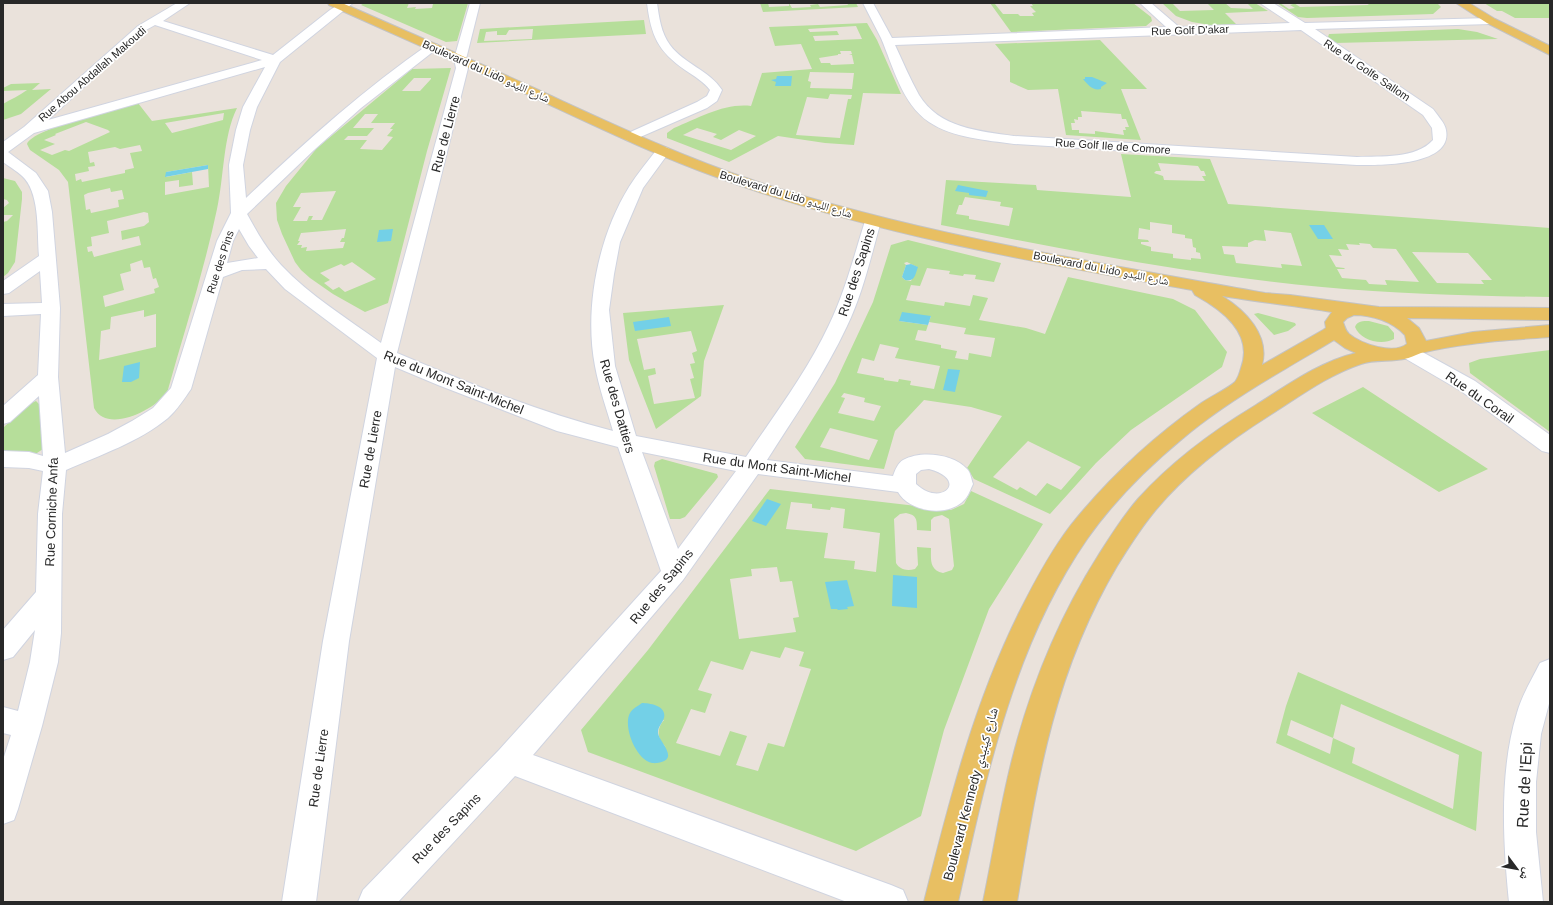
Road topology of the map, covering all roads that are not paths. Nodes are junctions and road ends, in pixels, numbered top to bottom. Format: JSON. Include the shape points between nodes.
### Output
{"nodes":[{"id":1,"x":184,"y":3,"type":"edge"},
{"id":2,"x":475,"y":3,"type":"edge"},
{"id":3,"x":652,"y":3,"type":"edge"},
{"id":4,"x":868,"y":3,"type":"edge"},
{"id":5,"x":1145,"y":3,"type":"edge"},
{"id":6,"x":1265,"y":3,"type":"edge"},
{"id":7,"x":1461,"y":3,"type":"edge"},
{"id":8,"x":341,"y":4,"type":"edge"},
{"id":9,"x":153,"y":20,"type":"junction"},
{"id":10,"x":1491,"y":21,"type":"junction"},
{"id":11,"x":1304,"y":27,"type":"junction"},
{"id":12,"x":1176,"y":30,"type":"junction"},
{"id":13,"x":889,"y":42,"type":"junction"},
{"id":14,"x":433,"y":47,"type":"junction"},
{"id":15,"x":1550,"y":51,"type":"edge"},
{"id":16,"x":275,"y":60,"type":"junction"},
{"id":17,"x":460,"y":60,"type":"junction"},
{"id":18,"x":29,"y":130,"type":"junction"},
{"id":19,"x":631,"y":137,"type":"junction"},
{"id":20,"x":3,"y":149,"type":"edge"},
{"id":21,"x":663,"y":151,"type":"junction"},
{"id":22,"x":1429,"y":152,"type":"joint"},
{"id":23,"x":3,"y":155,"type":"edge"},
{"id":24,"x":239,"y":213,"type":"junction"},
{"id":25,"x":873,"y":221,"type":"junction"},
{"id":26,"x":47,"y":258,"type":"junction"},
{"id":27,"x":271,"y":264,"type":"junction"},
{"id":28,"x":215,"y":274,"type":"junction"},
{"id":29,"x":1188,"y":284,"type":"junction"},
{"id":30,"x":3,"y":289,"type":"edge"},
{"id":31,"x":1265,"y":298,"type":"junction"},
{"id":32,"x":50,"y":308,"type":"junction"},
{"id":33,"x":3,"y":310,"type":"edge"},
{"id":34,"x":1352,"y":310,"type":"junction"},
{"id":35,"x":1375,"y":312,"type":"junction"},
{"id":36,"x":1550,"y":314,"type":"edge"},
{"id":37,"x":1335,"y":325,"type":"junction"},
{"id":38,"x":1550,"y":331,"type":"edge"},
{"id":39,"x":1402,"y":351,"type":"junction"},
{"id":40,"x":387,"y":356,"type":"junction"},
{"id":41,"x":48,"y":377,"type":"junction"},
{"id":42,"x":1243,"y":385,"type":"junction"},
{"id":43,"x":3,"y":417,"type":"edge"},
{"id":44,"x":627,"y":442,"type":"junction"},
{"id":45,"x":1550,"y":446,"type":"edge"},
{"id":46,"x":3,"y":460,"type":"edge"},
{"id":47,"x":55,"y":466,"type":"junction"},
{"id":48,"x":752,"y":466,"type":"junction"},
{"id":49,"x":904,"y":484,"type":"dead end"},
{"id":50,"x":674,"y":573,"type":"junction"},
{"id":51,"x":49,"y":594,"type":"junction"},
{"id":52,"x":3,"y":649,"type":"edge"},
{"id":53,"x":1550,"y":671,"type":"edge"},
{"id":54,"x":16,"y":723,"type":"edge"},
{"id":55,"x":510,"y":760,"type":"junction"},
{"id":56,"x":3,"y":809,"type":"edge"},
{"id":57,"x":299,"y":902,"type":"edge"},
{"id":58,"x":375,"y":902,"type":"edge"},
{"id":59,"x":891,"y":902,"type":"edge"},
{"id":60,"x":941,"y":902,"type":"edge"},
{"id":61,"x":1000,"y":902,"type":"edge"},
{"id":62,"x":1526,"y":902,"type":"edge"}],
"edges":[{"from":1,"to":9,"type":"street","name":"Rue Abou Abdallah Makoudi"},
{"from":2,"to":17,"type":"street","name":"Rue de Lierre"},
{"from":3,"to":19,"type":"street","via":[[657,31],[665,47],[716,90],[712,98],[702,105]]},
{"from":4,"to":13,"type":"street","name":"Rue Golf Ile de Comore"},
{"from":5,"to":12,"type":"street"},
{"from":6,"to":11,"type":"street","name":"Rue du Golfe Sallom"},
{"from":7,"to":10,"type":"main road"},
{"from":8,"to":14,"type":"main road","name":"Boulevard du Lido شارع الليدو"},
{"from":8,"to":16,"type":"street"},
{"from":9,"to":16,"type":"street"},
{"from":9,"to":18,"type":"street","name":"Rue Abou Abdallah Makoudi"},
{"from":10,"to":11,"type":"street","name":"Rue Golf D'akar"},
{"from":10,"to":15,"type":"main road"},
{"from":11,"to":12,"type":"street","name":"Rue Golf D'akar"},
{"from":11,"to":22,"type":"street","name":"Rue du Golfe Sallom","via":[[1428,112],[1441,133],[1437,144]]},
{"from":12,"to":13,"type":"street","name":"Rue Golf D'akar"},
{"from":13,"to":22,"type":"street","name":"Rue Golf Ile de Comore","via":[[914,99],[921,108],[941,123],[968,132],[1014,140],[1357,161],[1398,160]]},
{"from":14,"to":17,"type":"main road","name":"Boulevard du Lido شارع الليدو"},
{"from":14,"to":24,"type":"street","via":[[345,114]]},
{"from":16,"to":18,"type":"street"},
{"from":16,"to":24,"type":"street","via":[[250,108],[243,130],[236,165]]},
{"from":17,"to":19,"type":"main road","name":"Boulevard du Lido شارع الليدو"},
{"from":17,"to":40,"type":"street","name":"Rue de Lierre","via":[[462,68]]},
{"from":18,"to":20,"type":"street","name":"Rue Abou Abdallah Makoudi"},
{"from":19,"to":21,"type":"main road","name":"Boulevard du Lido شارع الليدو"},
{"from":21,"to":25,"type":"main road","name":"Boulevard du Lido شارع الليدو","via":[[747,183]]},
{"from":21,"to":44,"type":"street","name":"Rue des Dattiers","via":[[636,188],[612,242],[600,310],[605,366]]},
{"from":23,"to":26,"type":"street","name":"Rue Corniche Anfa","via":[[31,176],[40,191]]},
{"from":24,"to":27,"type":"street","name":"Rue du Mont Saint-Michel","via":[[257,246]]},
{"from":24,"to":28,"type":"street","name":"Rue des Pins","via":[[225,241]]},
{"from":25,"to":29,"type":"main road","name":"Boulevard du Lido شارع الليدو","via":[[977,244]]},
{"from":25,"to":48,"type":"street","name":"Rue des Sapins","via":[[850,298],[838,326]]},
{"from":26,"to":30,"type":"street"},
{"from":26,"to":32,"type":"street","name":"Rue Corniche Anfa"},
{"from":27,"to":28,"type":"street","via":[[250,263]]},
{"from":27,"to":40,"type":"street","name":"Rue du Mont Saint-Michel","via":[[318,306]]},
{"from":28,"to":47,"type":"street","name":"Rue des Pins","via":[[181,389],[173,400],[160,413],[140,426]]},
{"from":29,"to":31,"type":"main road","name":"Boulevard du Lido شارع الليدو"},
{"from":29,"to":42,"type":"main road","via":[[1219,302],[1237,317],[1245,328],[1253,344],[1254,356],[1249,375]]},
{"from":31,"to":34,"type":"main road","name":"Boulevard du Lido شارع الليدو"},
{"from":31,"to":37,"type":"main road","name":"Boulevard du Lido شارع الليدو"},
{"from":32,"to":33,"type":"street"},
{"from":32,"to":41,"type":"street","name":"Rue Corniche Anfa"},
{"from":34,"to":35,"type":"main road","name":"Boulevard du Lido شارع الليدو"},
{"from":34,"to":37,"type":"main road","name":"Boulevard Kennedy شارع كينيدي","via":[[1340,314]]},
{"from":35,"to":36,"type":"main road"},
{"from":35,"to":39,"type":"main road","via":[[1410,328],[1416,344]]},
{"from":37,"to":39,"type":"main road","via":[[1343,337],[1370,351]]},
{"from":37,"to":42,"type":"main road","name":"Boulevard Kennedy شارع كينيدي"},
{"from":38,"to":39,"type":"main road","via":[[1473,338]]},
{"from":39,"to":45,"type":"street","name":"Rue du Corail","via":[[1462,382]]},
{"from":39,"to":61,"type":"main road","via":[[1359,358],[1343,364],[1252,416],[1219,439],[1170,481],[1150,501],[1128,530],[1084,603],[1051,679],[1020,791]]},
{"from":40,"to":44,"type":"street","name":"Rue du Mont Saint-Michel","via":[[565,426]]},
{"from":40,"to":57,"type":"street","name":"Rue de Lierre","via":[[336,641]]},
{"from":41,"to":43,"type":"street"},
{"from":41,"to":47,"type":"street","name":"Rue Corniche Anfa"},
{"from":42,"to":60,"type":"main road","name":"Boulevard Kennedy شارع كينيدي","via":[[1172,435],[1120,482],[1089,518],[1037,599],[1016,643],[996,696],[973,771]]},
{"from":44,"to":48,"type":"street","name":"Rue du Mont Saint-Michel"},
{"from":44,"to":50,"type":"street","name":"Rue des Dattiers"},
{"from":46,"to":47,"type":"street","via":[[29,460]]},
{"from":47,"to":51,"type":"street","name":"Rue Corniche Anfa","via":[[50,514]]},
{"from":48,"to":49,"type":"street","name":"Rue du Mont Saint-Michel"},
{"from":48,"to":50,"type":"street","name":"Rue des Sapins"},
{"from":50,"to":55,"type":"street","name":"Rue des Sapins"},
{"from":51,"to":52,"type":"street"},
{"from":51,"to":54,"type":"street","name":"Rue Corniche Anfa","via":[[44,662]]},
{"from":53,"to":62,"type":"street","name":"Rue de l'Epi","via":[[1531,714],[1524,752],[1520,803]]},
{"from":54,"to":56,"type":"street","name":"Rue Corniche Anfa"},
{"from":55,"to":58,"type":"street","name":"Rue des Sapins"},
{"from":55,"to":59,"type":"street"}]}
